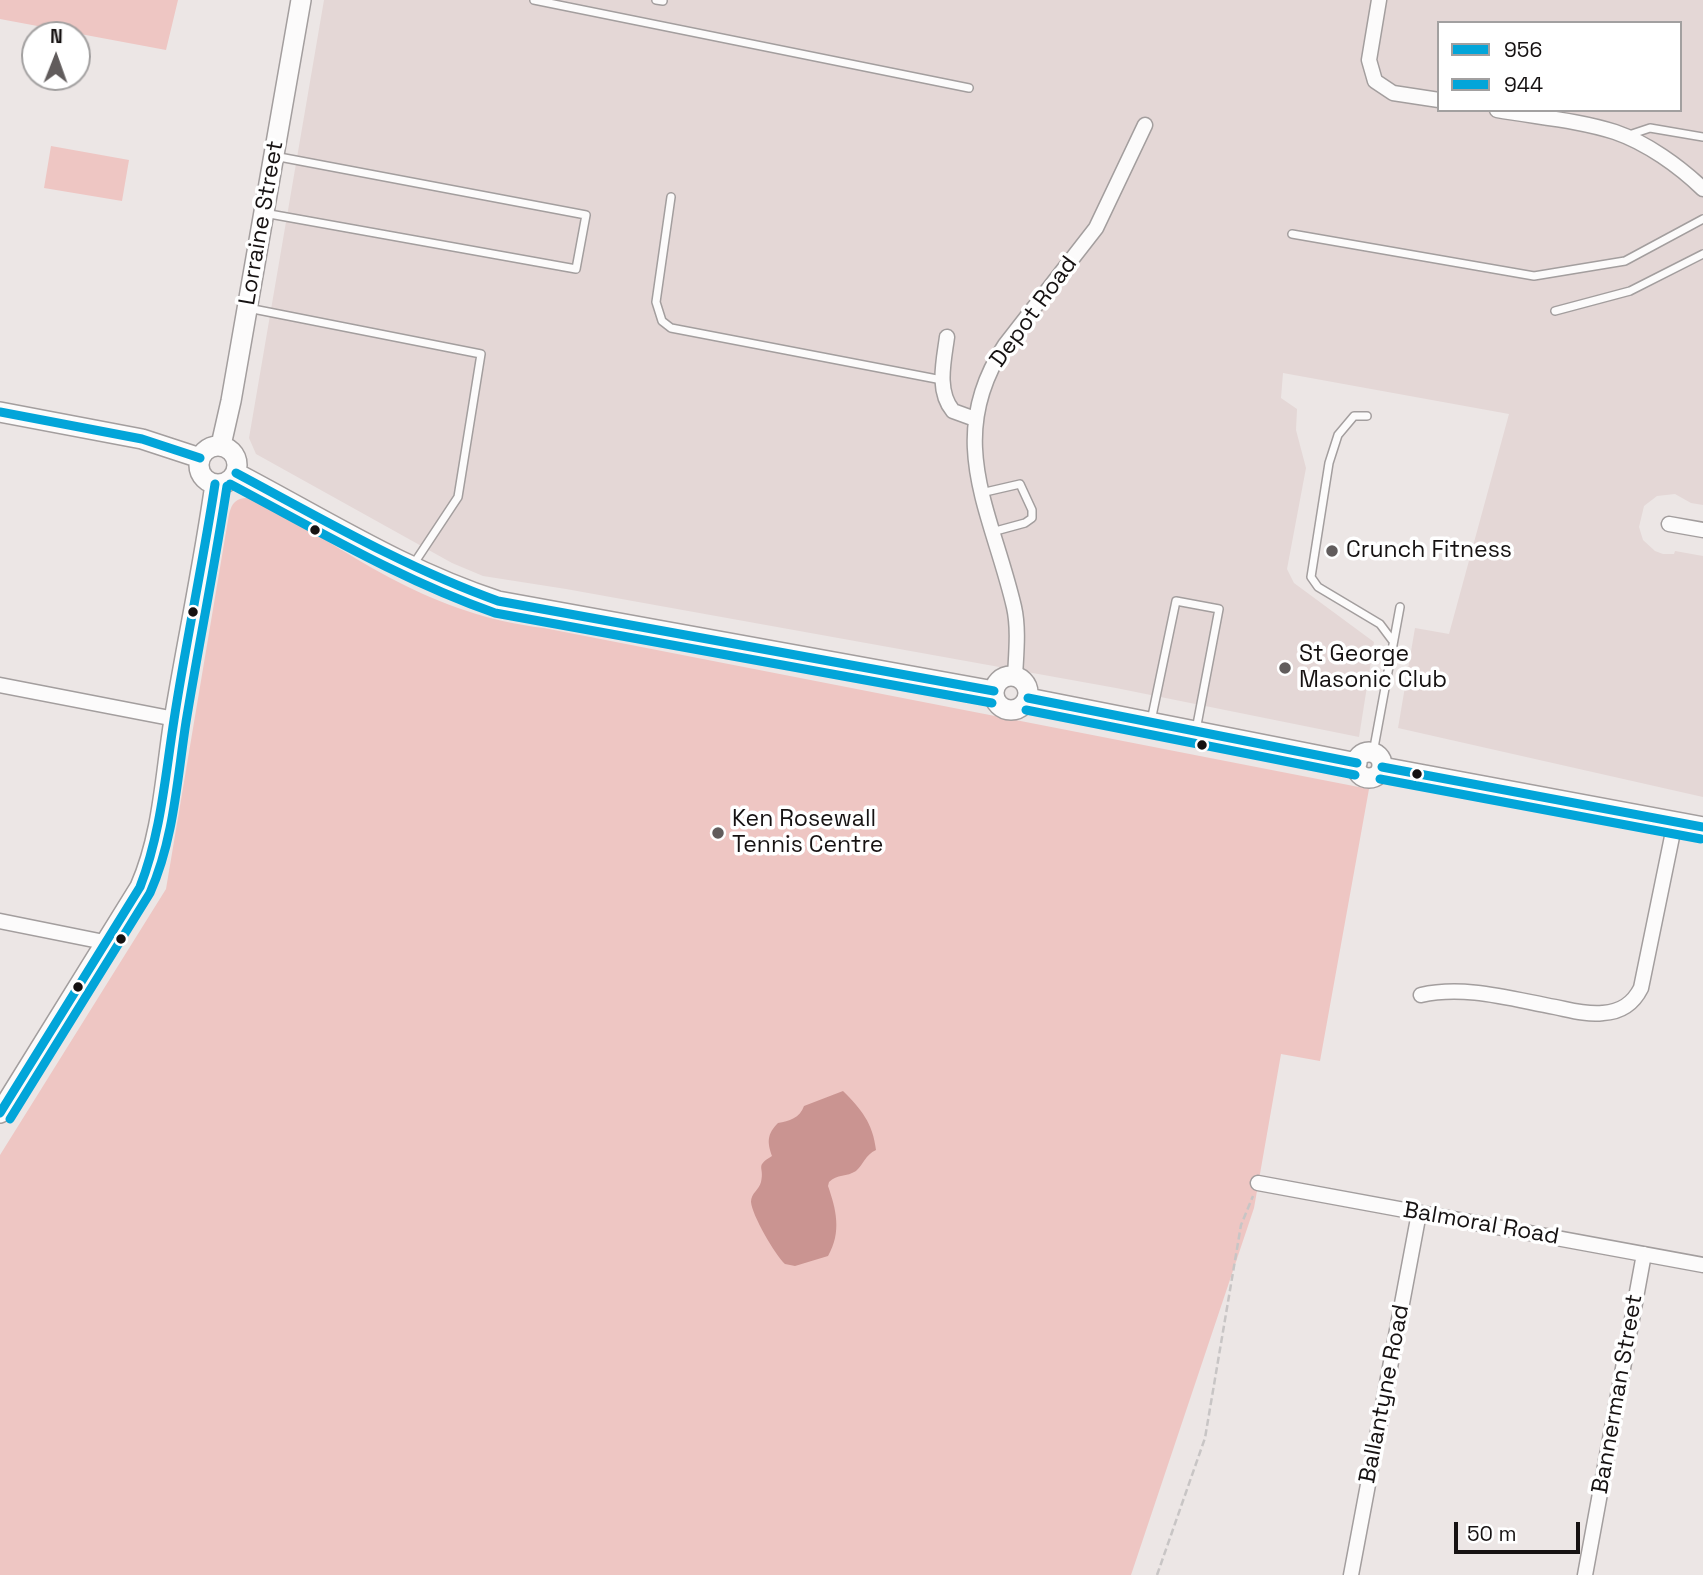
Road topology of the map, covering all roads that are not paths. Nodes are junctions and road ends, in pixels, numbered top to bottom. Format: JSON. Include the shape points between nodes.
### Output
{"nodes":[{"id":1,"x":301,"y":0,"type":"edge"},
{"id":2,"x":534,"y":0,"type":"edge"},
{"id":3,"x":1379,"y":0,"type":"edge"},
{"id":4,"x":969,"y":88,"type":"dead end"},
{"id":5,"x":1437,"y":100,"type":"edge"},
{"id":6,"x":1509,"y":112,"type":"edge"},
{"id":7,"x":1145,"y":125,"type":"dead end"},
{"id":8,"x":1626,"y":136,"type":"junction"},
{"id":9,"x":1703,"y":138,"type":"edge"},
{"id":10,"x":274,"y":156,"type":"junction"},
{"id":11,"x":1703,"y":189,"type":"edge"},
{"id":12,"x":671,"y":197,"type":"dead end"},
{"id":13,"x":264,"y":213,"type":"junction"},
{"id":14,"x":1703,"y":219,"type":"edge"},
{"id":15,"x":1292,"y":234,"type":"dead end"},
{"id":16,"x":1703,"y":254,"type":"edge"},
{"id":17,"x":247,"y":308,"type":"junction"},
{"id":18,"x":1555,"y":311,"type":"dead end"},
{"id":19,"x":947,"y":337,"type":"dead end"},
{"id":20,"x":943,"y":380,"type":"junction"},
{"id":21,"x":0,"y":412,"type":"edge"},
{"id":22,"x":1367,"y":416,"type":"dead end"},
{"id":23,"x":975,"y":419,"type":"junction"},
{"id":24,"x":221,"y":445,"type":"junction"},
{"id":25,"x":200,"y":458,"type":"junction"},
{"id":26,"x":236,"y":473,"type":"junction"},
{"id":27,"x":215,"y":484,"type":"junction"},
{"id":28,"x":980,"y":493,"type":"junction"},
{"id":29,"x":1669,"y":524,"type":"dead end"},
{"id":30,"x":1703,"y":530,"type":"edge"},
{"id":31,"x":992,"y":532,"type":"junction"},
{"id":32,"x":412,"y":567,"type":"junction"},
{"id":33,"x":1400,"y":607,"type":"dead end"},
{"id":34,"x":1392,"y":640,"type":"junction"},
{"id":35,"x":1015,"y":677,"type":"junction"},
{"id":36,"x":0,"y":685,"type":"edge"},
{"id":37,"x":995,"y":691,"type":"junction"},
{"id":38,"x":1028,"y":698,"type":"junction"},
{"id":39,"x":174,"y":719,"type":"junction"},
{"id":40,"x":1151,"y":722,"type":"junction"},
{"id":41,"x":1195,"y":731,"type":"junction"},
{"id":42,"x":1370,"y":761,"type":"junction"},
{"id":43,"x":1675,"y":822,"type":"junction"},
{"id":44,"x":1703,"y":827,"type":"edge"},
{"id":45,"x":0,"y":921,"type":"edge"},
{"id":46,"x":104,"y":942,"type":"junction"},
{"id":47,"x":1421,"y":995,"type":"dead end"},
{"id":48,"x":0,"y":1113,"type":"edge"},
{"id":49,"x":1258,"y":1183,"type":"road end"},
{"id":50,"x":1419,"y":1213,"type":"junction"},
{"id":51,"x":1644,"y":1254,"type":"junction"},
{"id":52,"x":1703,"y":1265,"type":"edge"},
{"id":53,"x":1351,"y":1575,"type":"edge"},
{"id":54,"x":1585,"y":1575,"type":"edge"}],
"edges":[{"from":1,"to":10,"type":"street","name":"Lorraine Street"},
{"from":2,"to":4,"type":"lane"},
{"from":3,"to":5,"type":"street","via":[[1369,60],[1374,81],[1393,93]]},
{"from":6,"to":8,"type":"street"},
{"from":7,"to":23,"type":"street","name":"Depot Road","via":[[1096,228],[995,361]]},
{"from":8,"to":9,"type":"lane","via":[[1650,128]]},
{"from":8,"to":11,"type":"street"},
{"from":10,"to":13,"type":"street","name":"Lorraine Street"},
{"from":10,"to":13,"type":"lane","via":[[586,215],[576,269]]},
{"from":12,"to":20,"type":"lane","via":[[656,302],[662,321],[671,328]]},
{"from":13,"to":17,"type":"street","name":"Lorraine Street"},
{"from":14,"to":15,"type":"lane","via":[[1625,261],[1534,276]]},
{"from":16,"to":18,"type":"lane","via":[[1630,291]]},
{"from":17,"to":24,"type":"street","name":"Lorraine Street"},
{"from":17,"to":32,"type":"lane","via":[[481,354],[458,497]]},
{"from":19,"to":20,"type":"street"},
{"from":20,"to":23,"type":"street","via":[[948,405],[959,415]]},
{"from":21,"to":25,"type":"street","via":[[142,439]]},
{"from":22,"to":34,"type":"lane","via":[[1354,416],[1338,435],[1329,463],[1311,577],[1318,587],[1380,624]]},
{"from":23,"to":28,"type":"street","name":"Depot Road"},
{"from":24,"to":25,"type":"street","via":[[206,449]]},
{"from":24,"to":26,"type":"street","via":[[235,456]]},
{"from":25,"to":27,"type":"street","via":[[199,469]]},
{"from":26,"to":27,"type":"street","via":[[227,482]]},
{"from":26,"to":32,"type":"street"},
{"from":27,"to":39,"type":"street"},
{"from":28,"to":31,"type":"street","name":"Depot Road"},
{"from":28,"to":31,"type":"lane","via":[[1020,484],[1031,510],[1026,523]]},
{"from":29,"to":30,"type":"street"},
{"from":31,"to":35,"type":"street","name":"Depot Road","via":[[1015,611]]},
{"from":32,"to":37,"type":"street","via":[[498,601]]},
{"from":33,"to":34,"type":"lane"},
{"from":34,"to":42,"type":"lane"},
{"from":35,"to":37,"type":"street","via":[[1004,678]]},
{"from":35,"to":38,"type":"street","via":[[1027,687]]},
{"from":36,"to":39,"type":"street"},
{"from":37,"to":38,"type":"street","via":[[997,702],[1005,709],[1021,707]]},
{"from":38,"to":40,"type":"street"},
{"from":39,"to":46,"type":"street","via":[[160,820],[148,868]]},
{"from":40,"to":41,"type":"street"},
{"from":40,"to":41,"type":"lane","via":[[1176,601],[1219,609]]},
{"from":41,"to":42,"type":"street"},
{"from":42,"to":43,"type":"street"},
{"from":43,"to":44,"type":"street"},
{"from":43,"to":47,"type":"street","via":[[1641,988],[1633,1002],[1604,1013],[1471,992],[1442,990]]},
{"from":45,"to":46,"type":"street"},
{"from":46,"to":48,"type":"street"},
{"from":49,"to":50,"type":"street","name":"Balmoral Road"},
{"from":50,"to":51,"type":"street","name":"Balmoral Road"},
{"from":50,"to":53,"type":"street","name":"Ballantyne Road"},
{"from":51,"to":52,"type":"street","name":"Balmoral Road"},
{"from":51,"to":54,"type":"street","name":"Bannerman Street"}]}
